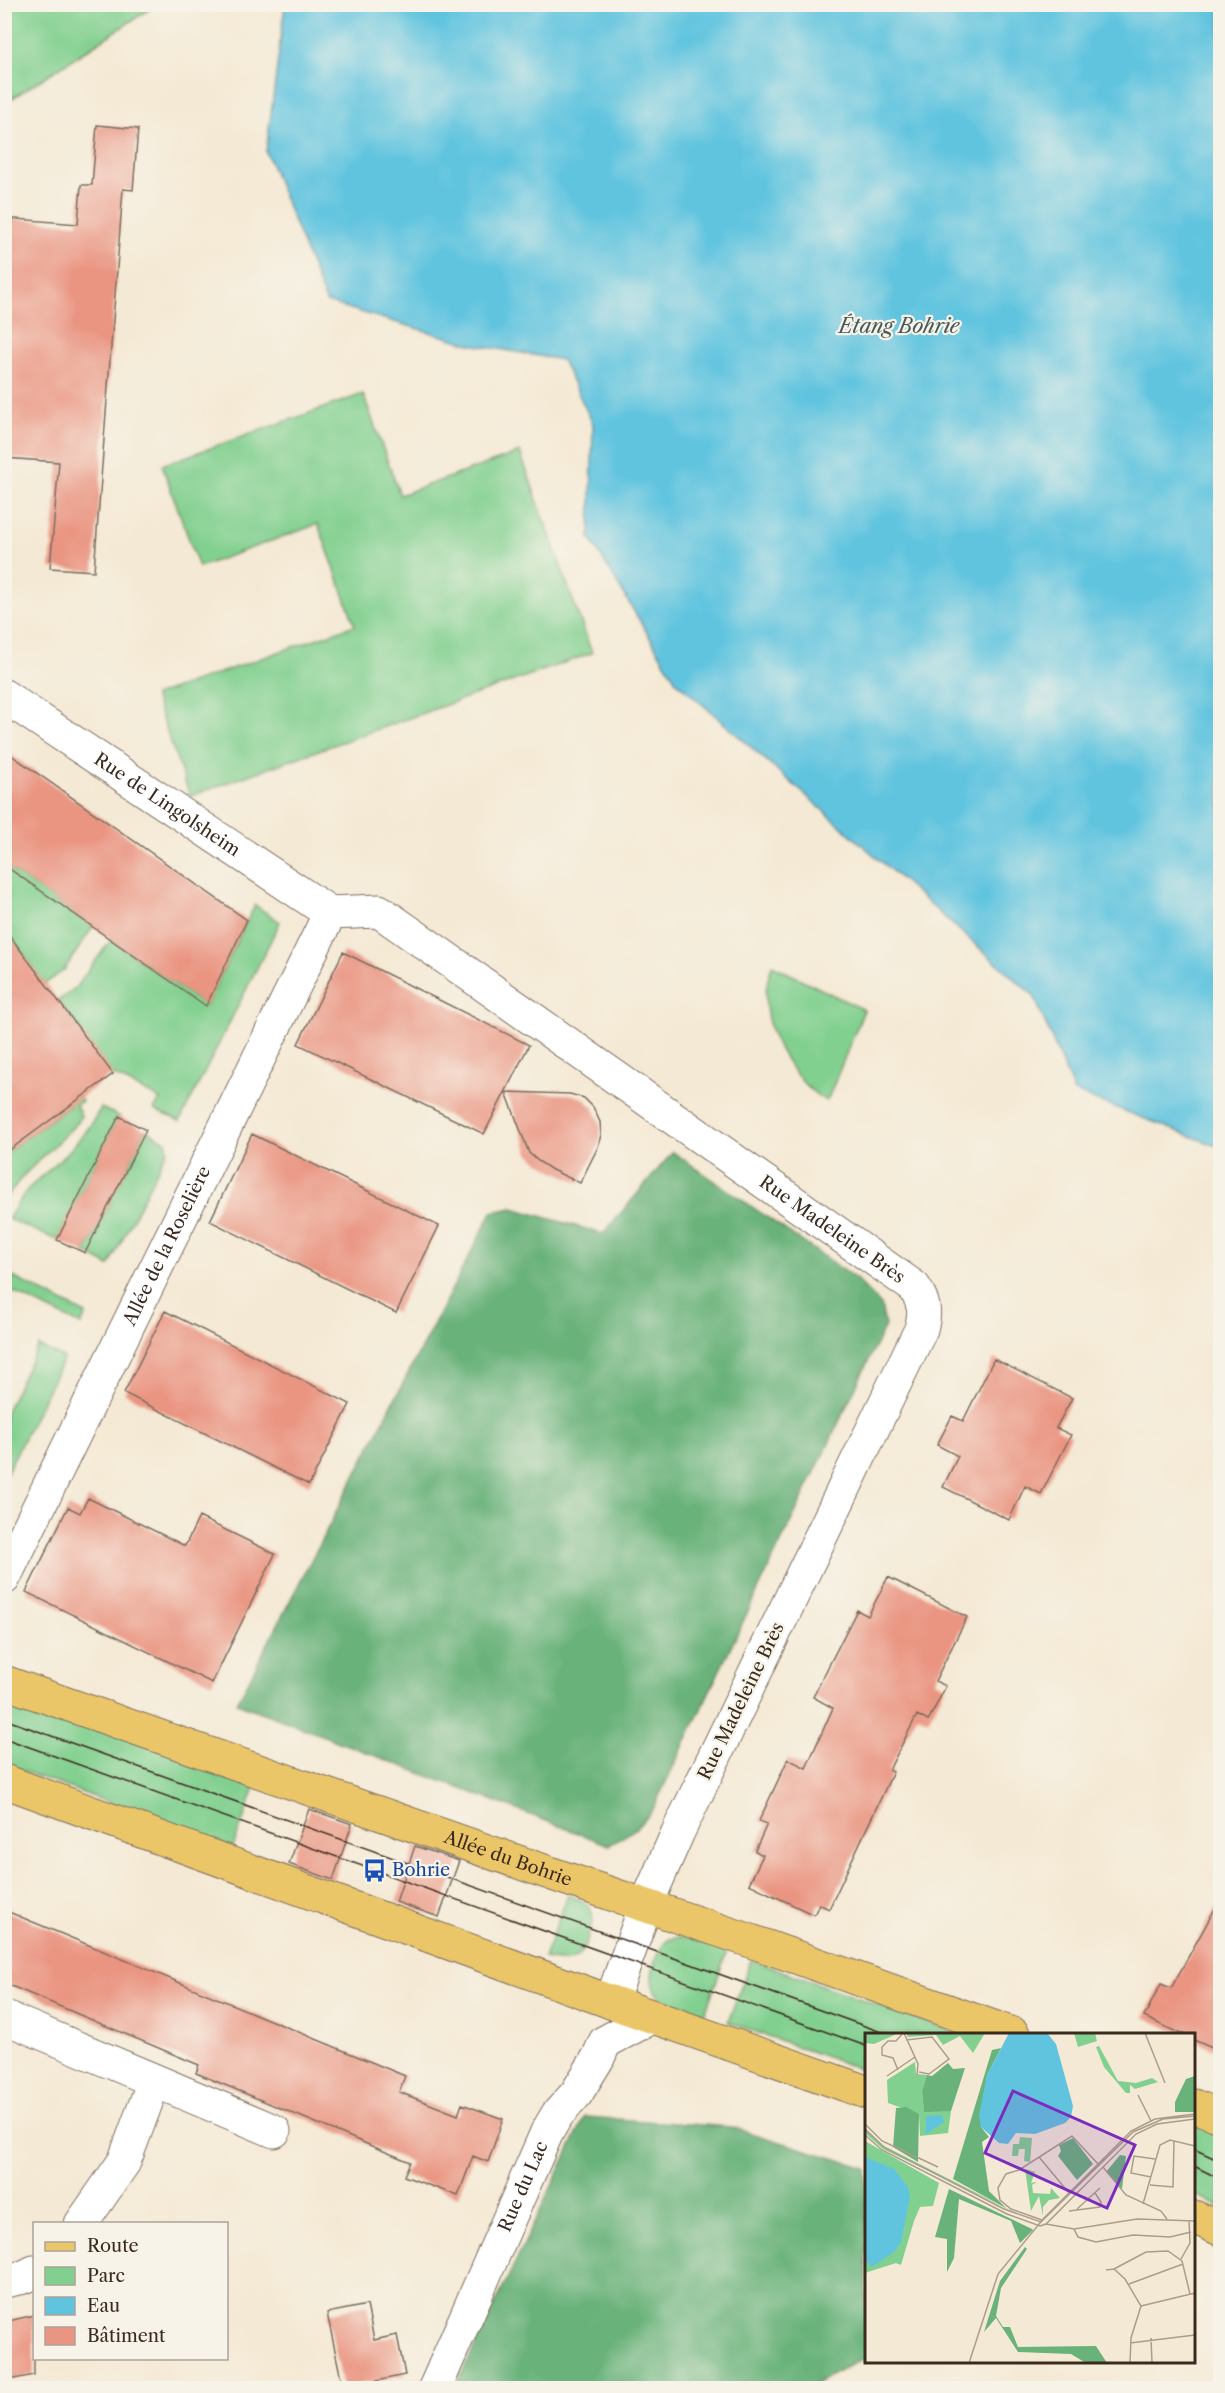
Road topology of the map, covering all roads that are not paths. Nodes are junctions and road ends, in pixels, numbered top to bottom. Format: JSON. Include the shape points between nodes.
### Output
{"nodes":[{"id":1,"x":4,"y":696,"type":"edge"},
{"id":2,"x":330,"y":913,"type":"junction"},
{"id":3,"x":4,"y":1578,"type":"edge"},
{"id":4,"x":4,"y":1682,"type":"edge"},
{"id":5,"x":4,"y":1781,"type":"edge"},
{"id":6,"x":646,"y":1905,"type":"junction"},
{"id":7,"x":611,"y":2002,"type":"junction"},
{"id":8,"x":4,"y":2017,"type":"edge"},
{"id":9,"x":652,"y":2017,"type":"junction"},
{"id":10,"x":1010,"y":2033,"type":"edge"},
{"id":11,"x":154,"y":2081,"type":"junction"},
{"id":12,"x":865,"y":2091,"type":"edge"},
{"id":13,"x":1195,"y":2106,"type":"edge"},
{"id":14,"x":1221,"y":2116,"type":"edge"},
{"id":15,"x":274,"y":2131,"type":"dead end"},
{"id":16,"x":1195,"y":2217,"type":"edge"},
{"id":17,"x":82,"y":2222,"type":"edge"},
{"id":18,"x":1221,"y":2229,"type":"edge"},
{"id":19,"x":33,"y":2272,"type":"edge"},
{"id":20,"x":4,"y":2282,"type":"edge"},
{"id":21,"x":435,"y":2388,"type":"edge"}],
"edges":[{"from":1,"to":2,"type":"street","name":"Rue de Lingolsheim"},
{"from":2,"to":3,"type":"street","name":"Allée de la Roselière"},
{"from":2,"to":6,"type":"street","name":"Rue Madeleine Brès","via":[[379,911],[914,1287],[924,1304],[921,1329]]},
{"from":4,"to":6,"type":"main road","name":"Allée du Bohrie"},
{"from":5,"to":7,"type":"main road"},
{"from":6,"to":7,"type":"street","name":"Rue Madeleine Brès"},
{"from":6,"to":10,"type":"main road","name":"Allée du Bohrie"},
{"from":7,"to":9,"type":"main road"},
{"from":8,"to":11,"type":"street"},
{"from":9,"to":12,"type":"main road"},
{"from":9,"to":21,"type":"street","name":"Rue du Lac","via":[[605,2042],[576,2094],[547,2132]]},
{"from":11,"to":15,"type":"street"},
{"from":11,"to":17,"type":"street","via":[[124,2162]]},
{"from":13,"to":14,"type":"main road"},
{"from":16,"to":18,"type":"main road"},
{"from":19,"to":20,"type":"street"}]}
